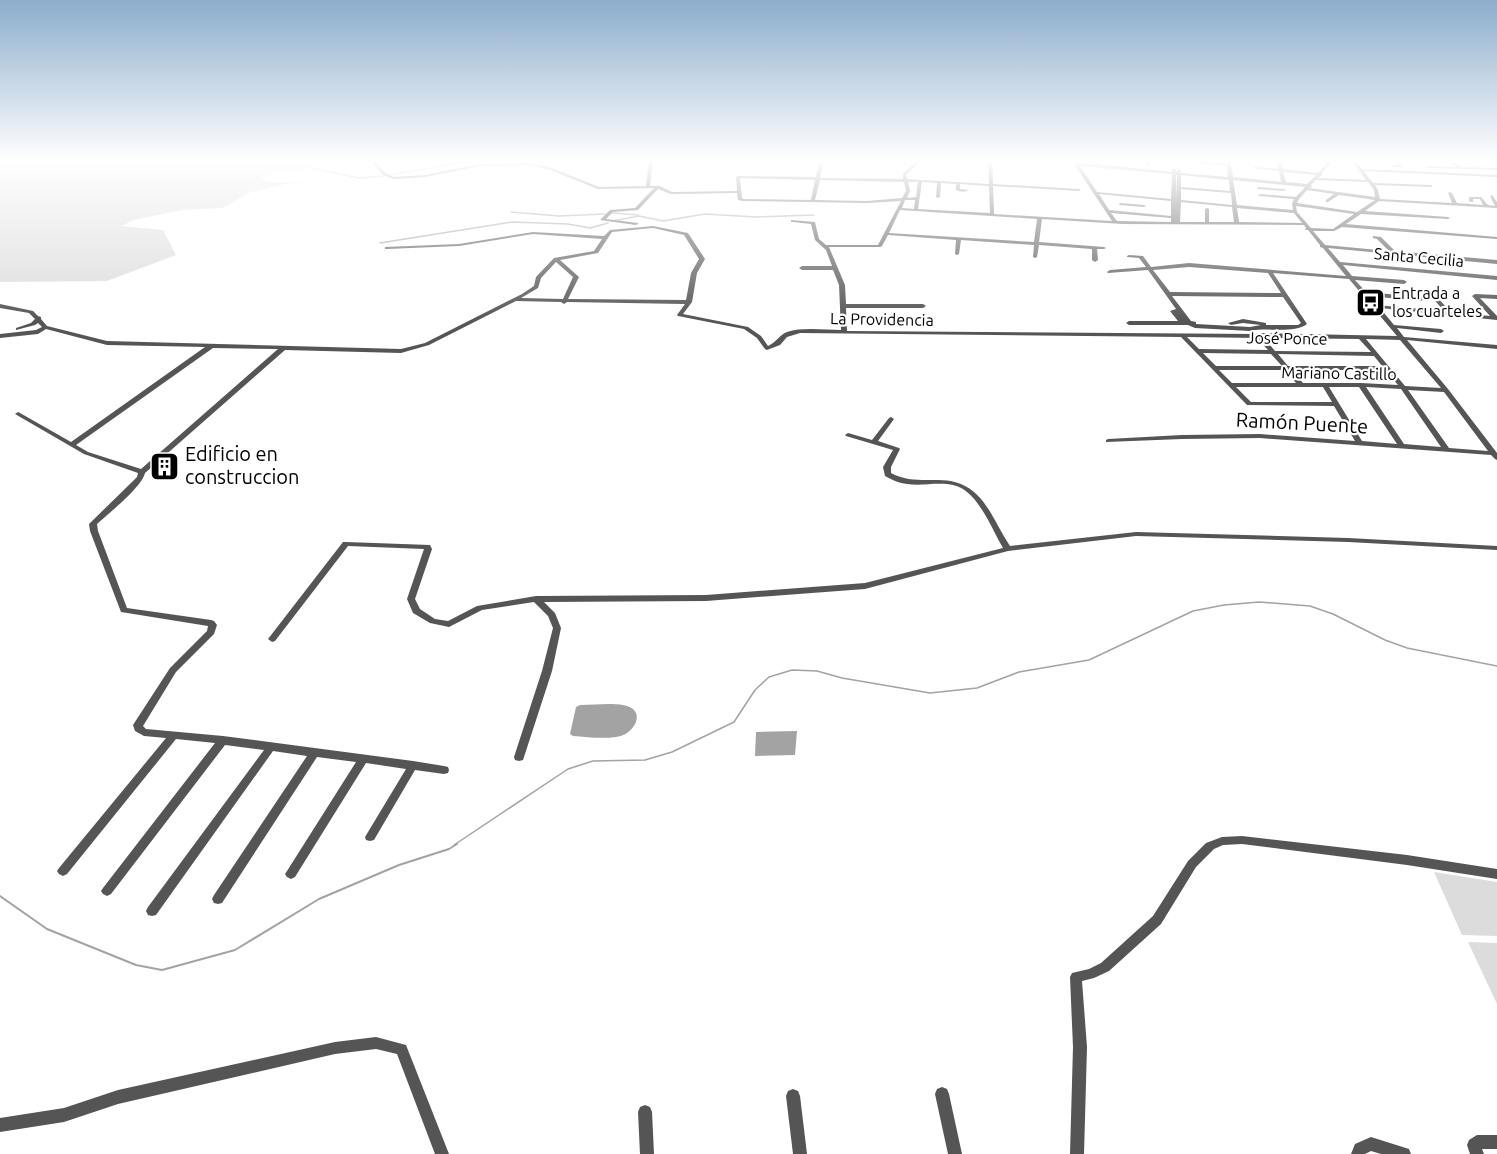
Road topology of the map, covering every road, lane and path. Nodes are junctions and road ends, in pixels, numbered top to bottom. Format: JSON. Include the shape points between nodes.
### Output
{"nodes":[{"id":1,"x":610,"y":213,"type":"edge"},
{"id":2,"x":898,"y":213,"type":"edge"},
{"id":3,"x":970,"y":213,"type":"edge"},
{"id":4,"x":1109,"y":213,"type":"edge"},
{"id":5,"x":1130,"y":213,"type":"edge"},
{"id":6,"x":1173,"y":213,"type":"edge"},
{"id":7,"x":1176,"y":213,"type":"edge"},
{"id":8,"x":1207,"y":213,"type":"edge"},
{"id":9,"x":1235,"y":213,"type":"edge"},
{"id":10,"x":1263,"y":213,"type":"edge"},
{"id":11,"x":1296,"y":213,"type":"edge"},
{"id":12,"x":1358,"y":213,"type":"joint"},
{"id":13,"x":1450,"y":213,"type":"edge"},
{"id":14,"x":989,"y":214,"type":"joint"},
{"id":15,"x":1144,"y":214,"type":"joint"},
{"id":16,"x":1040,"y":217,"type":"junction"},
{"id":17,"x":1264,"y":217,"type":"dead end"},
{"id":18,"x":1448,"y":218,"type":"junction"},
{"id":19,"x":793,"y":221,"type":"dead end"},
{"id":20,"x":1174,"y":221,"type":"junction"},
{"id":21,"x":1115,"y":222,"type":"junction"},
{"id":22,"x":1207,"y":223,"type":"junction"},
{"id":23,"x":1237,"y":224,"type":"junction"},
{"id":24,"x":1341,"y":225,"type":"junction"},
{"id":25,"x":1305,"y":227,"type":"junction"},
{"id":26,"x":660,"y":228,"type":"junction"},
{"id":27,"x":887,"y":234,"type":"junction"},
{"id":28,"x":1448,"y":234,"type":"junction"},
{"id":29,"x":1375,"y":237,"type":"dead end"},
{"id":30,"x":606,"y":238,"type":"junction"},
{"id":31,"x":1497,"y":238,"type":"edge"},
{"id":32,"x":959,"y":239,"type":"junction"},
{"id":33,"x":1036,"y":244,"type":"junction"},
{"id":34,"x":824,"y":246,"type":"junction"},
{"id":35,"x":1322,"y":246,"type":"junction"},
{"id":36,"x":387,"y":248,"type":"dead end"},
{"id":37,"x":1094,"y":248,"type":"junction"},
{"id":38,"x":1104,"y":248,"type":"dead end"},
{"id":39,"x":1394,"y":253,"type":"junction"},
{"id":40,"x":957,"y":254,"type":"dead end"},
{"id":41,"x":1035,"y":257,"type":"dead end"},
{"id":42,"x":556,"y":259,"type":"junction"},
{"id":43,"x":1095,"y":260,"type":"dead end"},
{"id":44,"x":1497,"y":262,"type":"edge"},
{"id":45,"x":1336,"y":265,"type":"junction"},
{"id":46,"x":802,"y":268,"type":"dead end"},
{"id":47,"x":834,"y":268,"type":"junction"},
{"id":48,"x":1150,"y":268,"type":"junction"},
{"id":49,"x":1269,"y":271,"type":"junction"},
{"id":50,"x":1110,"y":272,"type":"dead end"},
{"id":51,"x":1336,"y":276,"type":"junction"},
{"id":52,"x":1350,"y":277,"type":"junction"},
{"id":53,"x":1497,"y":278,"type":"edge"},
{"id":54,"x":1404,"y":282,"type":"dead end"},
{"id":55,"x":1363,"y":292,"type":"junction"},
{"id":56,"x":1409,"y":293,"type":"dead end"},
{"id":57,"x":1169,"y":294,"type":"junction"},
{"id":58,"x":1432,"y":294,"type":"dead end"},
{"id":59,"x":1285,"y":296,"type":"junction"},
{"id":60,"x":1497,"y":297,"type":"edge"},
{"id":61,"x":524,"y":298,"type":"junction"},
{"id":62,"x":1421,"y":299,"type":"dead end"},
{"id":63,"x":564,"y":302,"type":"junction"},
{"id":64,"x":688,"y":302,"type":"junction"},
{"id":65,"x":0,"y":306,"type":"edge"},
{"id":66,"x":843,"y":306,"type":"junction"},
{"id":67,"x":923,"y":306,"type":"dead end"},
{"id":68,"x":1374,"y":306,"type":"junction"},
{"id":69,"x":1449,"y":313,"type":"junction"},
{"id":70,"x":1496,"y":317,"type":"edge"},
{"id":71,"x":39,"y":318,"type":"junction"},
{"id":72,"x":1129,"y":323,"type":"dead end"},
{"id":73,"x":1187,"y":324,"type":"junction"},
{"id":74,"x":1391,"y":326,"type":"junction"},
{"id":75,"x":45,"y":327,"type":"junction"},
{"id":76,"x":1441,"y":330,"type":"dead end"},
{"id":77,"x":844,"y":333,"type":"junction"},
{"id":78,"x":0,"y":334,"type":"edge"},
{"id":79,"x":1182,"y":335,"type":"junction"},
{"id":80,"x":1258,"y":335,"type":"junction"},
{"id":81,"x":1361,"y":337,"type":"junction"},
{"id":82,"x":1401,"y":338,"type":"junction"},
{"id":83,"x":211,"y":346,"type":"junction"},
{"id":84,"x":1497,"y":347,"type":"edge"},
{"id":85,"x":282,"y":349,"type":"junction"},
{"id":86,"x":1198,"y":351,"type":"junction"},
{"id":87,"x":1272,"y":351,"type":"junction"},
{"id":88,"x":1375,"y":354,"type":"junction"},
{"id":89,"x":1285,"y":367,"type":"junction"},
{"id":90,"x":1214,"y":368,"type":"junction"},
{"id":91,"x":1388,"y":368,"type":"junction"},
{"id":92,"x":1232,"y":385,"type":"junction"},
{"id":93,"x":1301,"y":385,"type":"junction"},
{"id":94,"x":1325,"y":385,"type":"junction"},
{"id":95,"x":1361,"y":385,"type":"junction"},
{"id":96,"x":1403,"y":387,"type":"junction"},
{"id":97,"x":1446,"y":390,"type":"junction"},
{"id":98,"x":1336,"y":404,"type":"junction"},
{"id":99,"x":18,"y":414,"type":"dead end"},
{"id":100,"x":891,"y":418,"type":"dead end"},
{"id":101,"x":848,"y":435,"type":"dead end"},
{"id":102,"x":1108,"y":441,"type":"dead end"},
{"id":103,"x":874,"y":442,"type":"junction"},
{"id":104,"x":1359,"y":442,"type":"junction"},
{"id":105,"x":71,"y":445,"type":"junction"},
{"id":106,"x":1401,"y":445,"type":"junction"},
{"id":107,"x":1446,"y":449,"type":"junction"},
{"id":108,"x":1495,"y":455,"type":"edge"},
{"id":109,"x":142,"y":472,"type":"junction"},
{"id":110,"x":1497,"y":548,"type":"edge"},
{"id":111,"x":1008,"y":549,"type":"junction"},
{"id":112,"x":536,"y":599,"type":"junction"},
{"id":113,"x":272,"y":639,"type":"dead end"},
{"id":114,"x":174,"y":734,"type":"junction"},
{"id":115,"x":223,"y":740,"type":"junction"},
{"id":116,"x":271,"y":747,"type":"junction"},
{"id":117,"x":315,"y":752,"type":"junction"},
{"id":118,"x":519,"y":757,"type":"dead end"},
{"id":119,"x":363,"y":759,"type":"junction"},
{"id":120,"x":413,"y":765,"type":"junction"},
{"id":121,"x":444,"y":770,"type":"dead end"},
{"id":122,"x":370,"y":837,"type":"dead end"},
{"id":123,"x":63,"y":872,"type":"dead end"},
{"id":124,"x":291,"y":874,"type":"dead end"},
{"id":125,"x":1497,"y":874,"type":"edge"},
{"id":126,"x":106,"y":891,"type":"dead end"},
{"id":127,"x":218,"y":899,"type":"dead end"},
{"id":128,"x":152,"y":911,"type":"dead end"},
{"id":129,"x":942,"y":1094,"type":"dead end"},
{"id":130,"x":794,"y":1096,"type":"dead end"},
{"id":131,"x":645,"y":1112,"type":"dead end"},
{"id":132,"x":0,"y":1125,"type":"edge"},
{"id":133,"x":1497,"y":1142,"type":"edge"},
{"id":134,"x":442,"y":1154,"type":"edge"},
{"id":135,"x":647,"y":1154,"type":"edge"},
{"id":136,"x":800,"y":1154,"type":"edge"},
{"id":137,"x":955,"y":1154,"type":"edge"},
{"id":138,"x":1077,"y":1154,"type":"edge"},
{"id":139,"x":1358,"y":1154,"type":"edge"},
{"id":140,"x":1404,"y":1154,"type":"edge"},
{"id":141,"x":1477,"y":1154,"type":"edge"}],
"edges":[{"from":1,"to":26,"type":"street","via":[[602,221]]},
{"from":2,"to":27,"type":"street"},
{"from":3,"to":14,"type":"street"},
{"from":4,"to":21,"type":"street"},
{"from":5,"to":15,"type":"street"},
{"from":6,"to":20,"type":"street"},
{"from":7,"to":20,"type":"street"},
{"from":8,"to":22,"type":"street"},
{"from":9,"to":23,"type":"street"},
{"from":10,"to":17,"type":"street"},
{"from":11,"to":25,"type":"street"},
{"from":12,"to":18,"type":"street"},
{"from":12,"to":24,"type":"street"},
{"from":13,"to":18,"type":"street"},
{"from":14,"to":16,"type":"street"},
{"from":15,"to":20,"type":"street"},
{"from":16,"to":21,"type":"street"},
{"from":16,"to":33,"type":"street"},
{"from":18,"to":28,"type":"street"},
{"from":19,"to":34,"type":"street","via":[[813,223]]},
{"from":20,"to":21,"type":"street"},
{"from":20,"to":22,"type":"street"},
{"from":22,"to":23,"type":"street"},
{"from":23,"to":25,"type":"street"},
{"from":24,"to":25,"type":"street","via":[[1330,230]]},
{"from":24,"to":28,"type":"street"},
{"from":25,"to":35,"type":"street"},
{"from":26,"to":30,"type":"street","via":[[615,230]]},
{"from":26,"to":64,"type":"street","via":[[686,234],[701,255]]},
{"from":27,"to":32,"type":"street"},
{"from":27,"to":34,"type":"street","via":[[879,246]]},
{"from":28,"to":31,"type":"street"},
{"from":29,"to":39,"type":"street"},
{"from":30,"to":36,"type":"street","via":[[533,233],[459,245]]},
{"from":30,"to":42,"type":"street","via":[[594,253]]},
{"from":32,"to":33,"type":"street"},
{"from":32,"to":40,"type":"street"},
{"from":33,"to":37,"type":"street"},
{"from":33,"to":41,"type":"street"},
{"from":34,"to":47,"type":"street"},
{"from":35,"to":39,"type":"street"},
{"from":35,"to":45,"type":"street"},
{"from":37,"to":38,"type":"street"},
{"from":37,"to":43,"type":"street"},
{"from":39,"to":44,"type":"street"},
{"from":42,"to":61,"type":"street"},
{"from":42,"to":63,"type":"street","via":[[576,277]]},
{"from":45,"to":51,"type":"street","via":[[1332,273]]},
{"from":45,"to":52,"type":"street"},
{"from":45,"to":53,"type":"street","name":"Santa Cecilia"},
{"from":46,"to":47,"type":"street"},
{"from":47,"to":66,"type":"street","via":[[843,289]]},
{"from":48,"to":49,"type":"street","via":[[1188,265]]},
{"from":48,"to":50,"type":"street"},
{"from":48,"to":57,"type":"street"},
{"from":49,"to":51,"type":"street"},
{"from":49,"to":59,"type":"street"},
{"from":51,"to":52,"type":"street"},
{"from":52,"to":54,"type":"street"},
{"from":52,"to":55,"type":"street"},
{"from":55,"to":56,"type":"street"},
{"from":55,"to":62,"type":"street"},
{"from":55,"to":68,"type":"street"},
{"from":57,"to":59,"type":"street"},
{"from":57,"to":73,"type":"street","via":[[1181,310],[1173,311]]},
{"from":58,"to":69,"type":"street"},
{"from":59,"to":73,"type":"street","via":[[1304,324],[1299,327],[1256,325],[1250,329],[1238,325]]},
{"from":60,"to":70,"type":"street","via":[[1475,296]]},
{"from":61,"to":63,"type":"street"},
{"from":61,"to":85,"type":"street","via":[[427,344],[393,352]]},
{"from":63,"to":64,"type":"street"},
{"from":64,"to":77,"type":"street","name":"La Providencia","via":[[682,316],[746,328],[767,348],[778,344],[787,333]]},
{"from":65,"to":71,"type":"street","via":[[31,312]]},
{"from":66,"to":67,"type":"street"},
{"from":66,"to":77,"type":"street"},
{"from":68,"to":69,"type":"street"},
{"from":68,"to":74,"type":"street"},
{"from":69,"to":70,"type":"street"},
{"from":71,"to":75,"type":"street"},
{"from":71,"to":78,"type":"street","via":[[30,326]]},
{"from":72,"to":73,"type":"street"},
{"from":74,"to":76,"type":"street"},
{"from":74,"to":82,"type":"street"},
{"from":75,"to":78,"type":"street","via":[[38,332]]},
{"from":75,"to":83,"type":"street","via":[[107,343]]},
{"from":77,"to":79,"type":"street","name":"La Providencia"},
{"from":79,"to":80,"type":"street","name":"La Providencia"},
{"from":79,"to":86,"type":"street"},
{"from":80,"to":81,"type":"street","name":"La Providencia"},
{"from":80,"to":87,"type":"street"},
{"from":81,"to":82,"type":"street","name":"La Providencia"},
{"from":81,"to":88,"type":"street"},
{"from":82,"to":84,"type":"street","name":"La Providencia"},
{"from":82,"to":97,"type":"street"},
{"from":83,"to":85,"type":"street"},
{"from":83,"to":105,"type":"street"},
{"from":85,"to":109,"type":"street"},
{"from":86,"to":87,"type":"street","name":"José Ponce"},
{"from":86,"to":90,"type":"street"},
{"from":87,"to":88,"type":"street","name":"José Ponce"},
{"from":87,"to":89,"type":"street"},
{"from":88,"to":91,"type":"street"},
{"from":89,"to":90,"type":"street"},
{"from":89,"to":91,"type":"street"},
{"from":89,"to":93,"type":"street"},
{"from":90,"to":92,"type":"street"},
{"from":91,"to":96,"type":"street"},
{"from":92,"to":93,"type":"street","name":"Mariano Castillo"},
{"from":92,"to":98,"type":"street","via":[[1252,404]]},
{"from":93,"to":94,"type":"street","name":"Mariano Castillo"},
{"from":94,"to":95,"type":"street","name":"Mariano Castillo"},
{"from":94,"to":98,"type":"street"},
{"from":95,"to":96,"type":"street","name":"Mariano Castillo"},
{"from":95,"to":106,"type":"street"},
{"from":96,"to":97,"type":"street","name":"Mariano Castillo"},
{"from":96,"to":107,"type":"street"},
{"from":97,"to":108,"type":"street"},
{"from":98,"to":104,"type":"street"},
{"from":99,"to":105,"type":"street"},
{"from":100,"to":103,"type":"street"},
{"from":101,"to":103,"type":"street"},
{"from":102,"to":104,"type":"street","name":"Ramón Puente","via":[[1219,436]]},
{"from":103,"to":111,"type":"street","via":[[897,449],[887,467],[893,478],[914,483],[948,481],[970,491]]},
{"from":104,"to":106,"type":"street","name":"Ramón Puente"},
{"from":105,"to":109,"type":"street"},
{"from":106,"to":107,"type":"street","name":"Ramón Puente"},
{"from":107,"to":108,"type":"street","name":"Ramón Puente"},
{"from":109,"to":114,"type":"street","via":[[92,527],[124,610],[213,625],[211,632],[173,670],[138,725],[144,732]]},
{"from":110,"to":111,"type":"street","via":[[1136,534]]},
{"from":111,"to":112,"type":"street","via":[[866,586],[696,598]]},
{"from":112,"to":113,"type":"street","via":[[480,608],[453,623],[433,621],[416,611],[411,599],[427,547],[346,544]]},
{"from":112,"to":118,"type":"street","via":[[552,615],[557,628]]},
{"from":114,"to":115,"type":"street"},
{"from":114,"to":123,"type":"street"},
{"from":115,"to":116,"type":"street"},
{"from":115,"to":126,"type":"street"},
{"from":116,"to":117,"type":"street"},
{"from":116,"to":128,"type":"street"},
{"from":117,"to":119,"type":"street"},
{"from":117,"to":127,"type":"street"},
{"from":119,"to":120,"type":"street"},
{"from":119,"to":124,"type":"street"},
{"from":120,"to":121,"type":"street"},
{"from":120,"to":122,"type":"street"},
{"from":125,"to":138,"type":"street","via":[[1242,840],[1210,846],[1192,864],[1157,920],[1105,967],[1076,977],[1080,1047]]},
{"from":129,"to":137,"type":"street"},
{"from":130,"to":136,"type":"street"},
{"from":131,"to":135,"type":"street"},
{"from":132,"to":134,"type":"street","via":[[64,1115],[118,1097],[376,1042],[401,1049]]},
{"from":133,"to":141,"type":"street","via":[[1474,1143]]},
{"from":139,"to":140,"type":"street","via":[[1371,1144]]}]}
